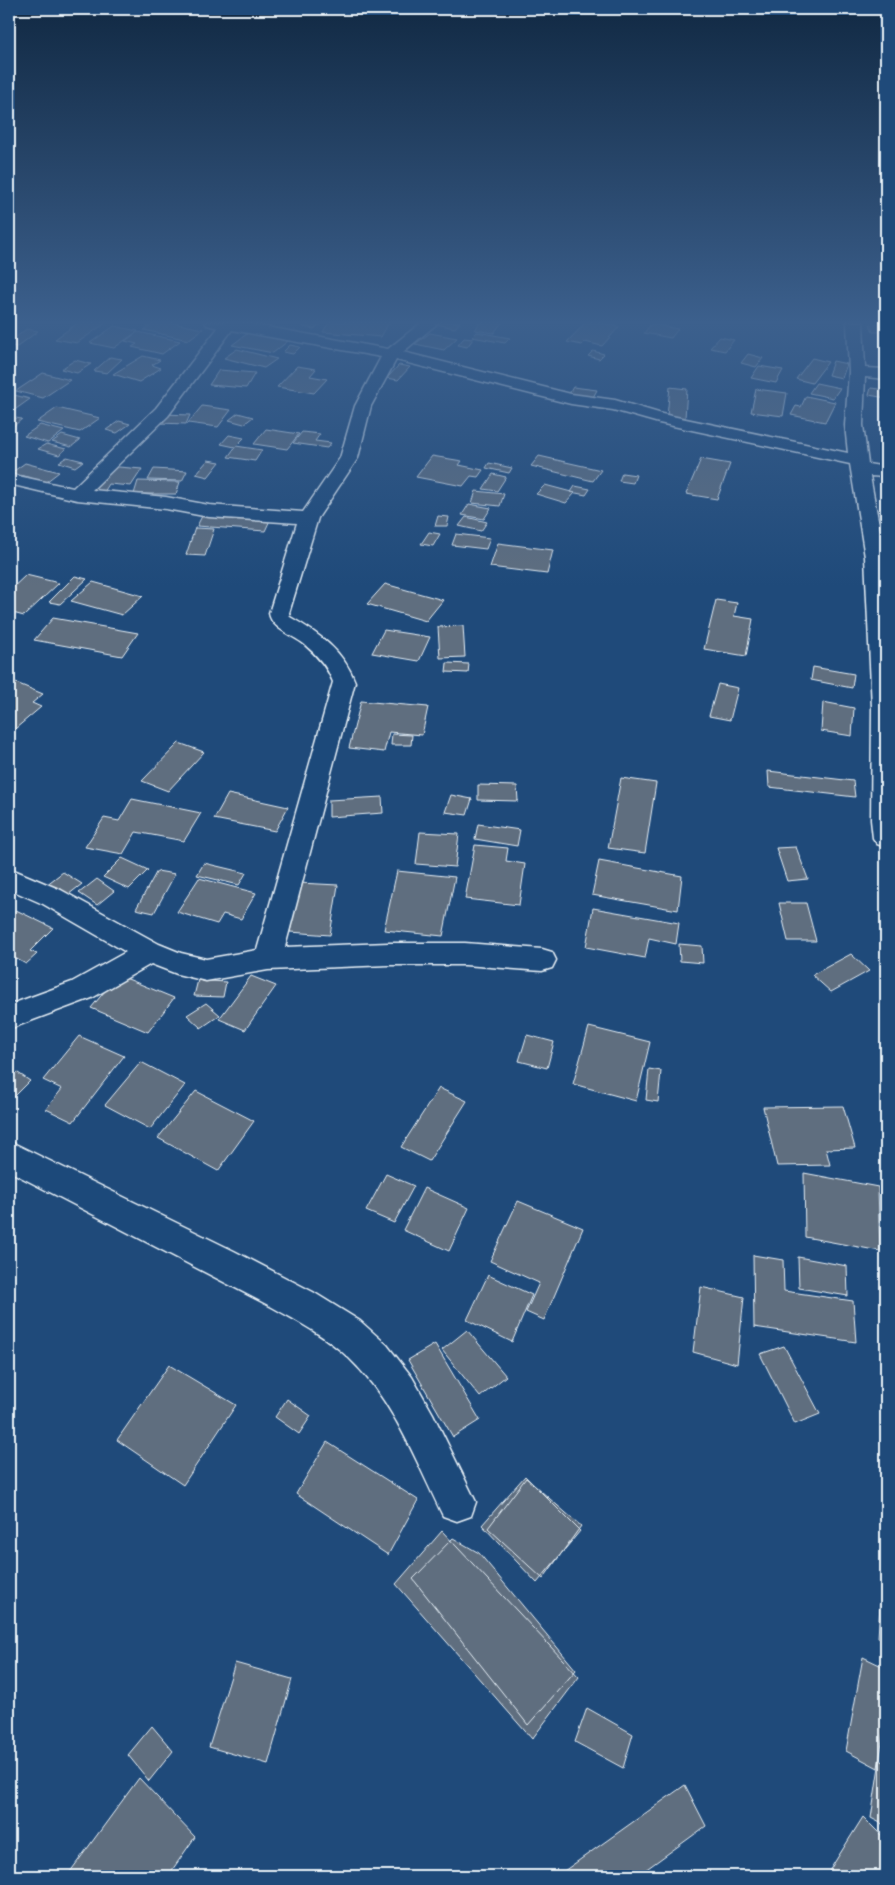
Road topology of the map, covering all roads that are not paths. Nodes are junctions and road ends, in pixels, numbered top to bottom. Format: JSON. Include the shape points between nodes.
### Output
{"nodes":[{"id":1,"x":163,"y":410,"type":"edge"},
{"id":2,"x":362,"y":410,"type":"edge"},
{"id":3,"x":632,"y":410,"type":"edge"},
{"id":4,"x":855,"y":410,"type":"edge"},
{"id":5,"x":859,"y":465,"type":"junction"},
{"id":6,"x":886,"y":472,"type":"edge"},
{"id":7,"x":9,"y":480,"type":"edge"},
{"id":8,"x":78,"y":494,"type":"junction"},
{"id":9,"x":308,"y":518,"type":"junction"},
{"id":10,"x":886,"y":838,"type":"edge"},
{"id":11,"x":9,"y":878,"type":"edge"},
{"id":12,"x":149,"y":952,"type":"junction"},
{"id":13,"x":268,"y":960,"type":"junction"},
{"id":14,"x":542,"y":960,"type":"dead end"},
{"id":15,"x":9,"y":1017,"type":"edge"},
{"id":16,"x":9,"y":1155,"type":"edge"},
{"id":17,"x":456,"y":1502,"type":"dead end"}],
"edges":[{"from":1,"to":8,"type":"street"},
{"from":2,"to":9,"type":"street","via":[[349,458]]},
{"from":3,"to":5,"type":"street"},
{"from":4,"to":5,"type":"street"},
{"from":5,"to":6,"type":"street"},
{"from":5,"to":10,"type":"street","via":[[875,557]]},
{"from":7,"to":8,"type":"street"},
{"from":8,"to":9,"type":"street","via":[[166,503],[209,512]]},
{"from":9,"to":13,"type":"street","via":[[280,618],[318,643],[342,674],[344,682]]},
{"from":11,"to":12,"type":"street","via":[[52,897]]},
{"from":12,"to":13,"type":"street","via":[[206,970]]},
{"from":12,"to":15,"type":"street","via":[[82,990]]},
{"from":13,"to":14,"type":"street","via":[[456,954]]},
{"from":16,"to":17,"type":"street","via":[[212,1256],[328,1319],[358,1342],[400,1392]]}]}
